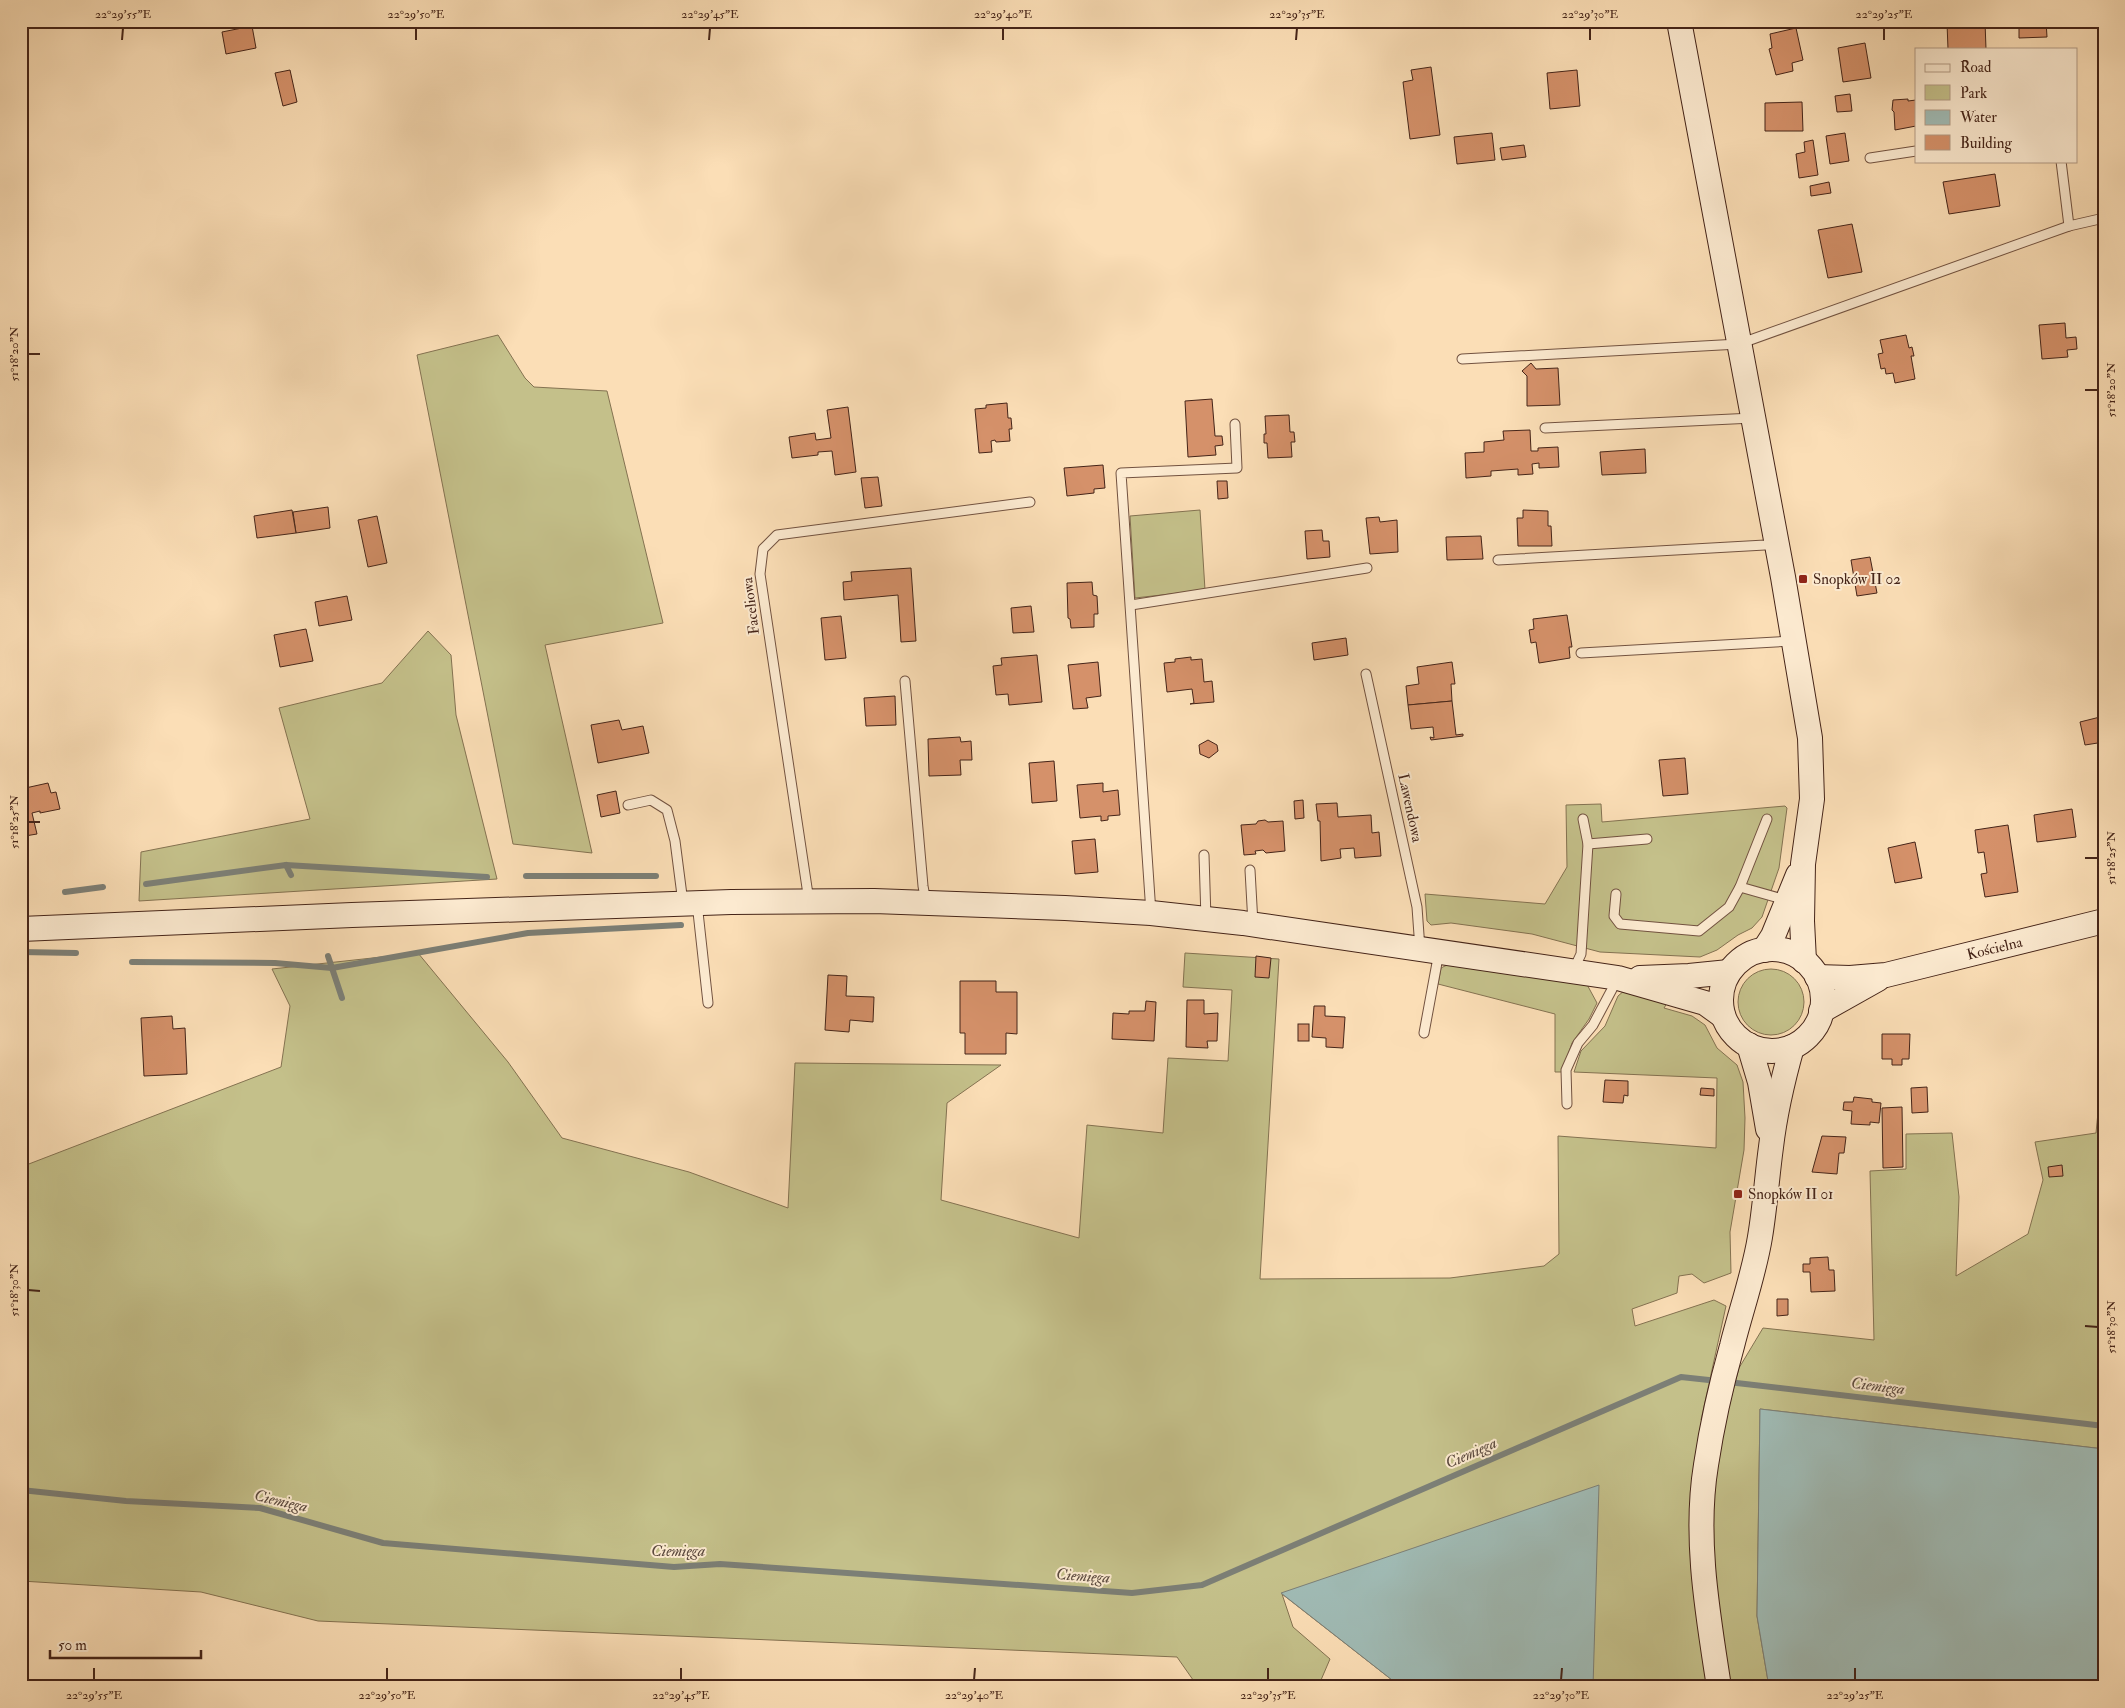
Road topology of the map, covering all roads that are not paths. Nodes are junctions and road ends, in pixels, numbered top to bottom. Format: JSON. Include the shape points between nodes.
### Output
{"nodes":[{"id":1,"x":1679,"y":21,"type":"edge"},
{"id":2,"x":1915,"y":151,"type":"edge"},
{"id":3,"x":1870,"y":158,"type":"dead end"},
{"id":4,"x":2061,"y":162,"type":"edge"},
{"id":5,"x":2104,"y":218,"type":"edge"},
{"id":6,"x":2069,"y":226,"type":"junction"},
{"id":7,"x":1739,"y":344,"type":"junction"},
{"id":8,"x":1462,"y":359,"type":"dead end"},
{"id":9,"x":1754,"y":418,"type":"junction"},
{"id":10,"x":1234,"y":424,"type":"dead end"},
{"id":11,"x":1544,"y":428,"type":"dead end"},
{"id":12,"x":1030,"y":502,"type":"dead end"},
{"id":13,"x":1777,"y":542,"type":"junction"},
{"id":14,"x":1498,"y":560,"type":"dead end"},
{"id":15,"x":1367,"y":568,"type":"dead end"},
{"id":16,"x":1130,"y":604,"type":"junction"},
{"id":17,"x":1794,"y":641,"type":"junction"},
{"id":18,"x":1581,"y":653,"type":"dead end"},
{"id":19,"x":1366,"y":674,"type":"dead end"},
{"id":20,"x":905,"y":680,"type":"dead end"},
{"id":21,"x":628,"y":804,"type":"dead end"},
{"id":22,"x":1583,"y":819,"type":"dead end"},
{"id":23,"x":1767,"y":819,"type":"dead end"},
{"id":24,"x":1647,"y":839,"type":"dead end"},
{"id":25,"x":1588,"y":844,"type":"junction"},
{"id":26,"x":1204,"y":855,"type":"dead end"},
{"id":27,"x":1803,"y":864,"type":"junction"},
{"id":28,"x":1250,"y":870,"type":"dead end"},
{"id":29,"x":1740,"y":887,"type":"junction"},
{"id":30,"x":1616,"y":894,"type":"dead end"},
{"id":31,"x":1787,"y":900,"type":"junction"},
{"id":32,"x":809,"y":901,"type":"junction"},
{"id":33,"x":926,"y":902,"type":"junction"},
{"id":34,"x":690,"y":903,"type":"junction"},
{"id":35,"x":1151,"y":914,"type":"junction"},
{"id":36,"x":1206,"y":920,"type":"junction"},
{"id":37,"x":2104,"y":921,"type":"edge"},
{"id":38,"x":1253,"y":925,"type":"junction"},
{"id":39,"x":21,"y":929,"type":"edge"},
{"id":40,"x":1429,"y":950,"type":"junction"},
{"id":41,"x":1764,"y":950,"type":"junction"},
{"id":42,"x":1811,"y":969,"type":"junction"},
{"id":43,"x":1573,"y":971,"type":"junction"},
{"id":44,"x":1729,"y":972,"type":"junction"},
{"id":45,"x":1886,"y":975,"type":"junction"},
{"id":46,"x":1618,"y":978,"type":"junction"},
{"id":47,"x":708,"y":1003,"type":"dead end"},
{"id":48,"x":1821,"y":1011,"type":"junction"},
{"id":49,"x":1723,"y":1016,"type":"junction"},
{"id":50,"x":1424,"y":1032,"type":"dead end"},
{"id":51,"x":1749,"y":1045,"type":"junction"},
{"id":52,"x":1792,"y":1047,"type":"junction"},
{"id":53,"x":1566,"y":1104,"type":"dead end"},
{"id":54,"x":1771,"y":1145,"type":"junction"},
{"id":55,"x":1719,"y":1687,"type":"edge"}],
"edges":[{"from":1,"to":7,"type":"main road"},
{"from":2,"to":3,"type":"lane"},
{"from":4,"to":6,"type":"lane"},
{"from":5,"to":6,"type":"lane"},
{"from":6,"to":7,"type":"lane"},
{"from":7,"to":8,"type":"lane"},
{"from":7,"to":9,"type":"main road"},
{"from":9,"to":11,"type":"lane"},
{"from":9,"to":13,"type":"main road"},
{"from":10,"to":16,"type":"lane","via":[[1237,468],[1121,473]]},
{"from":12,"to":32,"type":"lane","name":"Faceliowa","via":[[777,535],[763,549],[760,574]]},
{"from":13,"to":14,"type":"lane","via":[[1765,546]]},
{"from":13,"to":17,"type":"main road"},
{"from":15,"to":16,"type":"lane"},
{"from":16,"to":35,"type":"lane"},
{"from":17,"to":18,"type":"lane"},
{"from":17,"to":27,"type":"main road","via":[[1812,768],[1812,799]]},
{"from":19,"to":40,"type":"lane","name":"Lawendowa"},
{"from":20,"to":33,"type":"lane"},
{"from":21,"to":34,"type":"lane","via":[[651,800],[667,810]]},
{"from":22,"to":25,"type":"lane"},
{"from":23,"to":29,"type":"lane"},
{"from":24,"to":25,"type":"lane"},
{"from":25,"to":43,"type":"lane","via":[[1581,954]]},
{"from":26,"to":36,"type":"lane"},
{"from":27,"to":31,"type":"main road"},
{"from":27,"to":42,"type":"main road","via":[[1802,921]]},
{"from":28,"to":38,"type":"lane"},
{"from":29,"to":30,"type":"lane","via":[[1729,907],[1699,931],[1620,924],[1614,916]]},
{"from":29,"to":31,"type":"lane"},
{"from":31,"to":41,"type":"main road"},
{"from":32,"to":33,"type":"main road"},
{"from":32,"to":34,"type":"main road"},
{"from":33,"to":35,"type":"main road"},
{"from":34,"to":39,"type":"main road"},
{"from":34,"to":47,"type":"lane"},
{"from":35,"to":36,"type":"main road"},
{"from":36,"to":38,"type":"main road"},
{"from":37,"to":45,"type":"main road","name":"Kościelna"},
{"from":38,"to":40,"type":"main road"},
{"from":40,"to":43,"type":"main road"},
{"from":40,"to":50,"type":"lane","name":"Lawendowa"},
{"from":41,"to":42,"type":"main road","via":[[1786,951]]},
{"from":41,"to":44,"type":"main road","via":[[1744,957]]},
{"from":42,"to":45,"type":"main road","name":"Kościelna","via":[[1850,978]]},
{"from":42,"to":48,"type":"main road","via":[[1823,999]]},
{"from":43,"to":46,"type":"main road"},
{"from":44,"to":46,"type":"main road"},
{"from":44,"to":49,"type":"main road","via":[[1721,993]]},
{"from":45,"to":48,"type":"main road","name":"Kościelna"},
{"from":46,"to":49,"type":"main road","via":[[1705,1003]]},
{"from":46,"to":53,"type":"lane","via":[[1593,1025],[1578,1043],[1566,1070]]},
{"from":48,"to":52,"type":"main road","via":[[1808,1036]]},
{"from":49,"to":51,"type":"main road","via":[[1729,1028]]},
{"from":51,"to":52,"type":"main road","via":[[1770,1051]]},
{"from":51,"to":54,"type":"main road","via":[[1760,1082]]},
{"from":52,"to":54,"type":"main road"},
{"from":54,"to":55,"type":"main road","via":[[1760,1236],[1706,1466],[1702,1521],[1708,1606]]}]}
